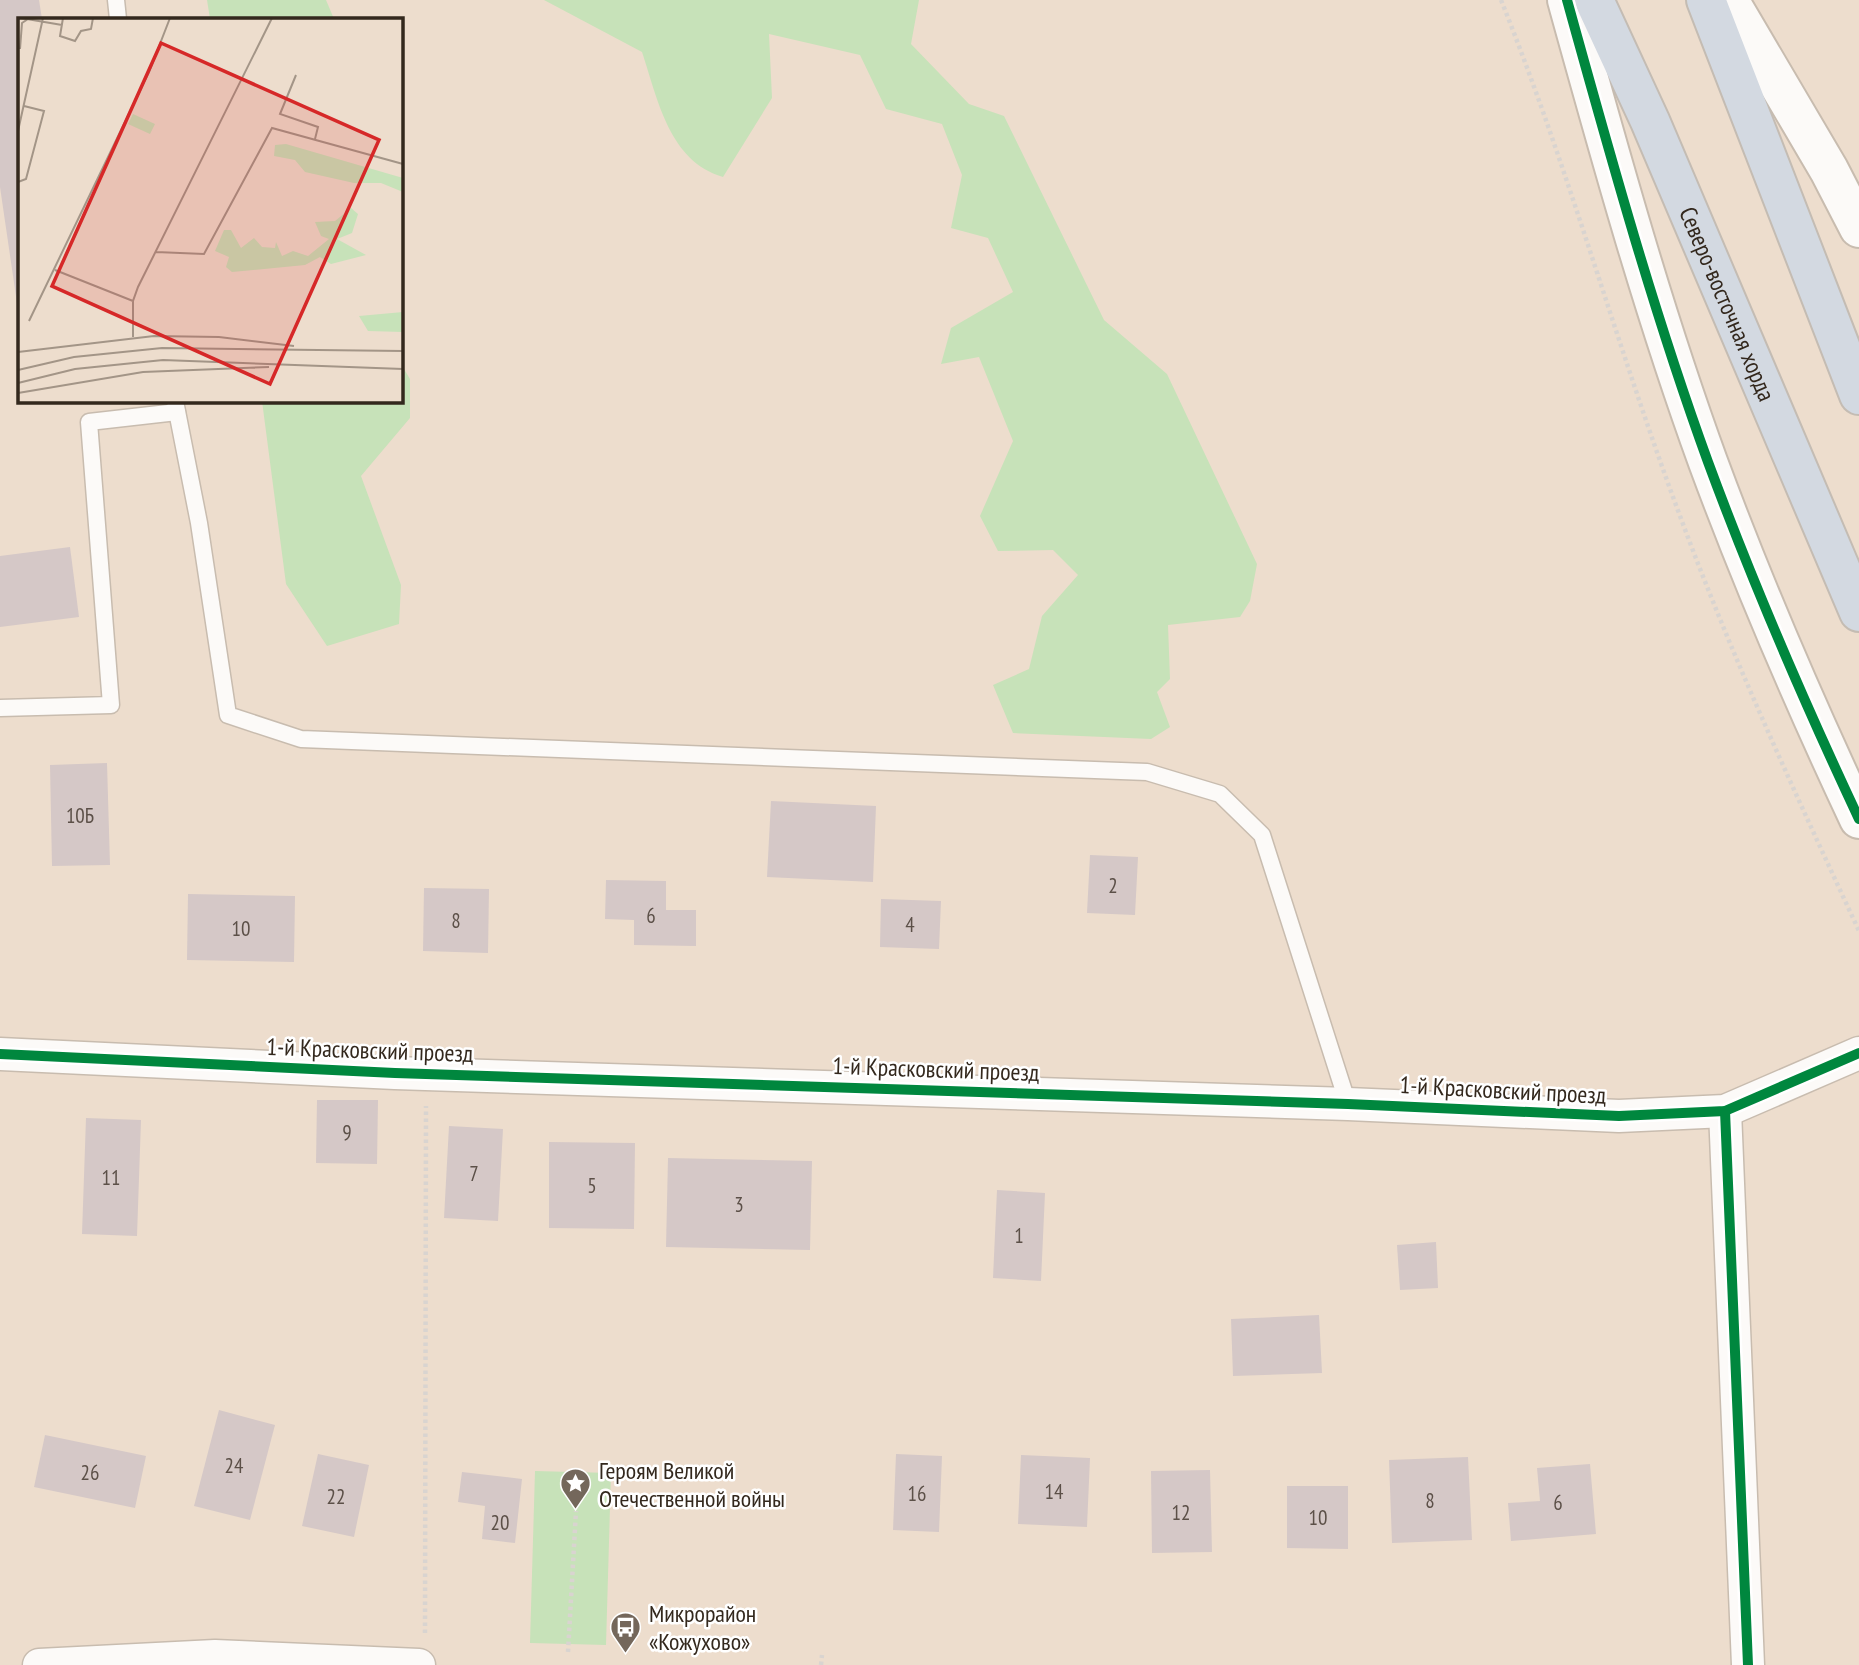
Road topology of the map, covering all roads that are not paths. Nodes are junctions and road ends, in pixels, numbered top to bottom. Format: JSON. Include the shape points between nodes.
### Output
{"nodes":[{"id":1,"x":116,"y":0,"type":"edge"},
{"id":2,"x":1567,"y":0,"type":"edge"},
{"id":3,"x":1594,"y":0,"type":"edge"},
{"id":4,"x":1706,"y":0,"type":"edge"},
{"id":5,"x":1729,"y":0,"type":"edge"},
{"id":6,"x":118,"y":18,"type":"edge"},
{"id":7,"x":1859,"y":228,"type":"edge"},
{"id":8,"x":1859,"y":395,"type":"edge"},
{"id":9,"x":176,"y":406,"type":"edge"},
{"id":10,"x":1859,"y":612,"type":"edge"},
{"id":11,"x":0,"y":708,"type":"edge"},
{"id":12,"x":1859,"y":819,"type":"edge"},
{"id":13,"x":1859,"y":1053,"type":"edge"},
{"id":14,"x":0,"y":1054,"type":"edge"},
{"id":15,"x":1348,"y":1104,"type":"junction"},
{"id":16,"x":1725,"y":1111,"type":"junction"},
{"id":17,"x":422,"y":1651,"type":"edge"},
{"id":18,"x":38,"y":1665,"type":"edge"},
{"id":19,"x":1748,"y":1665,"type":"edge"}],
"edges":[{"from":1,"to":6,"type":"lane"},
{"from":2,"to":12,"type":"street","via":[[1626,212],[1708,462],[1798,689]]},
{"from":3,"to":10,"type":"highway","name":"Северо-восточная хорда"},
{"from":4,"to":8,"type":"highway"},
{"from":5,"to":7,"type":"street"},
{"from":9,"to":11,"type":"lane","via":[[89,422],[111,705]]},
{"from":9,"to":15,"type":"lane","via":[[228,715],[301,739],[1147,772],[1220,794],[1262,835]]},
{"from":13,"to":16,"type":"street","name":"1-й Красковский проезд"},
{"from":14,"to":15,"type":"street","name":"1-й Красковский проезд","via":[[426,1074]]},
{"from":15,"to":16,"type":"street","name":"1-й Красковский проезд","via":[[1619,1116]]},
{"from":16,"to":19,"type":"street"},
{"from":17,"to":18,"type":"street"}]}
